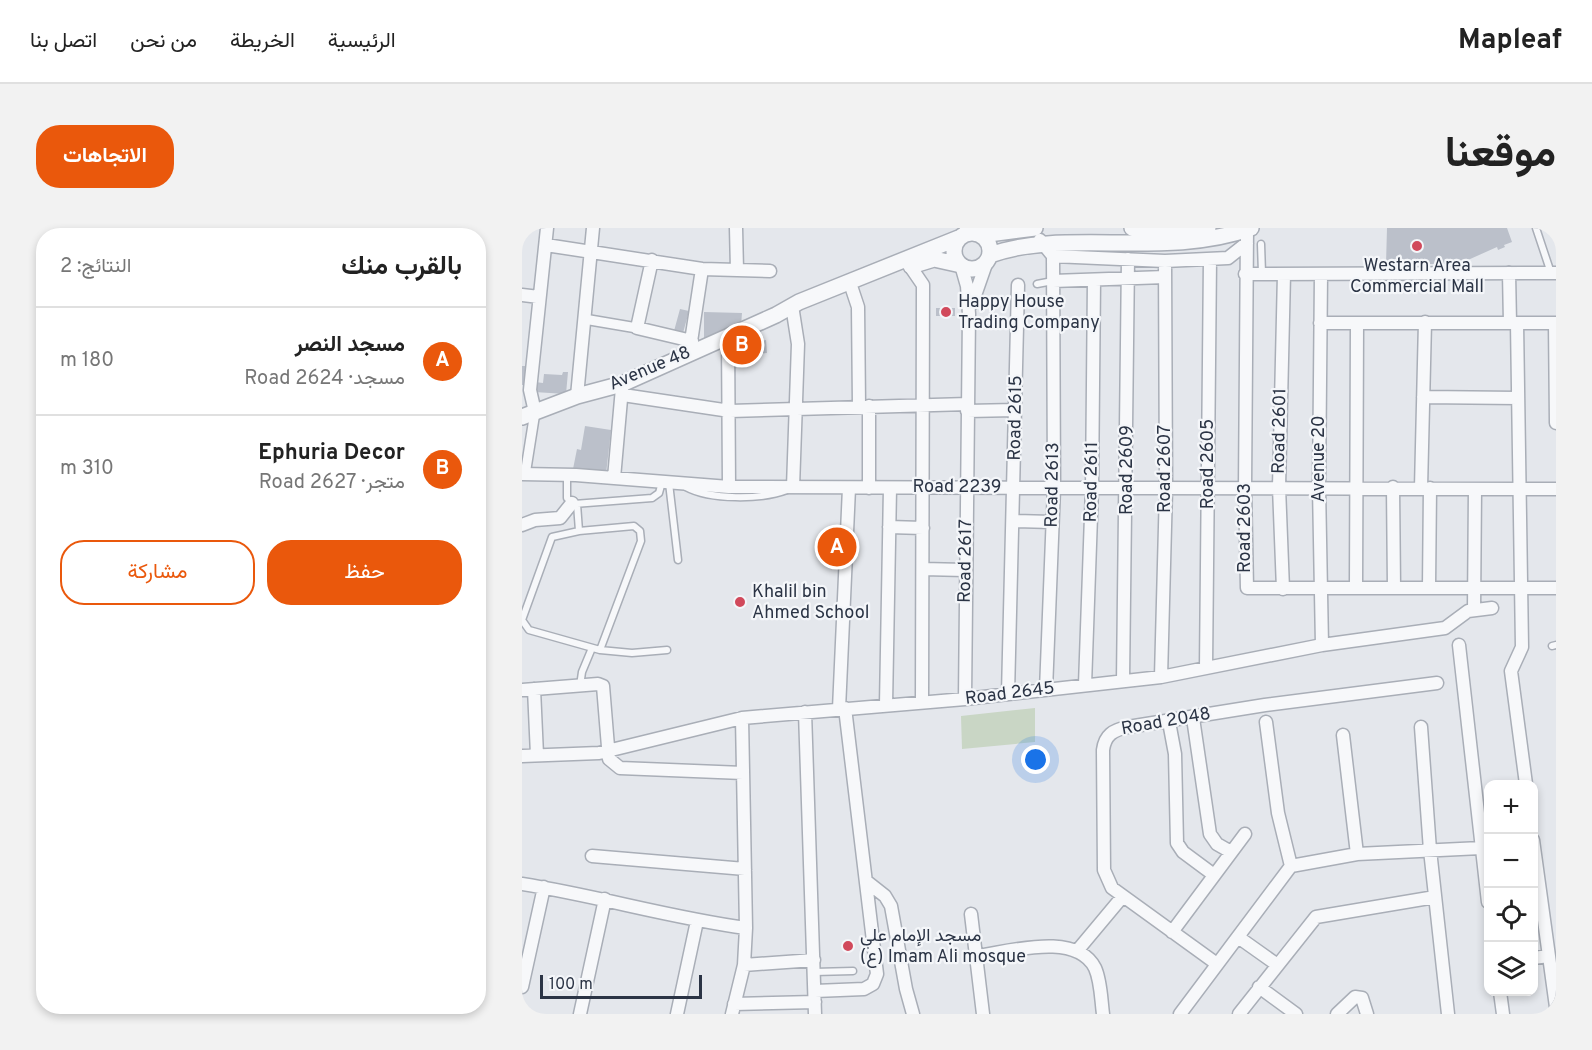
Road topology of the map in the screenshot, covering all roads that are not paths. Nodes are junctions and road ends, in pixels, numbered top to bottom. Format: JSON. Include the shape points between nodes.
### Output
{"nodes":[{"id":1,"x":547,"y":228,"type":"edge"},
{"id":2,"x":593,"y":228,"type":"edge"},
{"id":3,"x":736,"y":228,"type":"edge"},
{"id":4,"x":1132,"y":228,"type":"edge"},
{"id":5,"x":1211,"y":228,"type":"edge"},
{"id":6,"x":1536,"y":228,"type":"edge"},
{"id":7,"x":1028,"y":231,"type":"edge"},
{"id":8,"x":969,"y":233,"type":"edge"},
{"id":9,"x":1248,"y":233,"type":"edge"},
{"id":10,"x":1261,"y":244,"type":"dead end"},
{"id":11,"x":546,"y":245,"type":"junction"},
{"id":12,"x":591,"y":251,"type":"junction"},
{"id":13,"x":1053,"y":256,"type":"junction"},
{"id":14,"x":988,"y":258,"type":"junction"},
{"id":15,"x":1228,"y":258,"type":"junction"},
{"id":16,"x":1128,"y":259,"type":"junction"},
{"id":17,"x":1210,"y":259,"type":"junction"},
{"id":18,"x":652,"y":260,"type":"junction"},
{"id":19,"x":1165,"y":261,"type":"junction"},
{"id":20,"x":961,"y":265,"type":"junction"},
{"id":21,"x":910,"y":266,"type":"junction"},
{"id":22,"x":702,"y":269,"type":"junction"},
{"id":23,"x":737,"y":270,"type":"junction"},
{"id":24,"x":770,"y":271,"type":"dead end"},
{"id":25,"x":1509,"y":273,"type":"junction"},
{"id":26,"x":1553,"y":273,"type":"edge"},
{"id":27,"x":1245,"y":274,"type":"junction"},
{"id":28,"x":1262,"y":274,"type":"junction"},
{"id":29,"x":1284,"y":274,"type":"junction"},
{"id":30,"x":1321,"y":274,"type":"junction"},
{"id":31,"x":1165,"y":278,"type":"junction"},
{"id":32,"x":1128,"y":279,"type":"junction"},
{"id":33,"x":1094,"y":280,"type":"junction"},
{"id":34,"x":1053,"y":281,"type":"junction"},
{"id":35,"x":1037,"y":284,"type":"dead end"},
{"id":36,"x":1018,"y":285,"type":"dead end"},
{"id":37,"x":852,"y":289,"type":"junction"},
{"id":38,"x":522,"y":295,"type":"edge"},
{"id":39,"x":539,"y":297,"type":"junction"},
{"id":40,"x":793,"y":312,"type":"junction"},
{"id":41,"x":969,"y":314,"type":"junction"},
{"id":42,"x":776,"y":315,"type":"junction"},
{"id":43,"x":584,"y":320,"type":"junction"},
{"id":44,"x":1425,"y":322,"type":"junction"},
{"id":45,"x":1320,"y":323,"type":"junction"},
{"id":46,"x":1357,"y":323,"type":"junction"},
{"id":47,"x":1513,"y":323,"type":"junction"},
{"id":48,"x":1556,"y":323,"type":"edge"},
{"id":49,"x":637,"y":328,"type":"junction"},
{"id":50,"x":728,"y":336,"type":"junction"},
{"id":51,"x":691,"y":347,"type":"junction"},
{"id":52,"x":526,"y":389,"type":"edge"},
{"id":53,"x":622,"y":390,"type":"junction"},
{"id":54,"x":577,"y":396,"type":"junction"},
{"id":55,"x":1423,"y":397,"type":"junction"},
{"id":56,"x":1518,"y":399,"type":"junction"},
{"id":57,"x":923,"y":404,"type":"junction"},
{"id":58,"x":864,"y":406,"type":"junction"},
{"id":59,"x":968,"y":407,"type":"junction"},
{"id":60,"x":795,"y":409,"type":"junction"},
{"id":61,"x":1015,"y":410,"type":"junction"},
{"id":62,"x":730,"y":411,"type":"junction"},
{"id":63,"x":529,"y":415,"type":"edge"},
{"id":64,"x":1556,"y":423,"type":"edge"},
{"id":65,"x":524,"y":475,"type":"edge"},
{"id":66,"x":567,"y":475,"type":"junction"},
{"id":67,"x":614,"y":478,"type":"junction"},
{"id":68,"x":671,"y":482,"type":"junction"},
{"id":69,"x":729,"y":487,"type":"junction"},
{"id":70,"x":793,"y":487,"type":"junction"},
{"id":71,"x":923,"y":487,"type":"junction"},
{"id":72,"x":967,"y":487,"type":"junction"},
{"id":73,"x":1015,"y":487,"type":"junction"},
{"id":74,"x":1279,"y":487,"type":"junction"},
{"id":75,"x":1319,"y":487,"type":"junction"},
{"id":76,"x":1356,"y":487,"type":"junction"},
{"id":77,"x":1393,"y":487,"type":"junction"},
{"id":78,"x":849,"y":488,"type":"junction"},
{"id":79,"x":869,"y":488,"type":"junction"},
{"id":80,"x":890,"y":488,"type":"junction"},
{"id":81,"x":1054,"y":488,"type":"junction"},
{"id":82,"x":1092,"y":488,"type":"junction"},
{"id":83,"x":1127,"y":488,"type":"junction"},
{"id":84,"x":1245,"y":488,"type":"junction"},
{"id":85,"x":1425,"y":488,"type":"junction"},
{"id":86,"x":1166,"y":489,"type":"junction"},
{"id":87,"x":1208,"y":489,"type":"junction"},
{"id":88,"x":1475,"y":489,"type":"junction"},
{"id":89,"x":1519,"y":489,"type":"junction"},
{"id":90,"x":1556,"y":489,"type":"edge"},
{"id":91,"x":574,"y":503,"type":"junction"},
{"id":92,"x":1014,"y":521,"type":"junction"},
{"id":93,"x":1052,"y":522,"type":"junction"},
{"id":94,"x":522,"y":525,"type":"edge"},
{"id":95,"x":889,"y":527,"type":"junction"},
{"id":96,"x":923,"y":528,"type":"junction"},
{"id":97,"x":579,"y":531,"type":"junction"},
{"id":98,"x":678,"y":560,"type":"dead end"},
{"id":99,"x":923,"y":569,"type":"junction"},
{"id":100,"x":965,"y":570,"type":"junction"},
{"id":101,"x":1394,"y":587,"type":"junction"},
{"id":102,"x":1429,"y":587,"type":"junction"},
{"id":103,"x":1356,"y":588,"type":"junction"},
{"id":104,"x":1475,"y":588,"type":"junction"},
{"id":105,"x":1556,"y":588,"type":"edge"},
{"id":106,"x":1283,"y":589,"type":"junction"},
{"id":107,"x":1321,"y":589,"type":"junction"},
{"id":108,"x":1520,"y":589,"type":"junction"},
{"id":109,"x":1492,"y":608,"type":"dead end"},
{"id":110,"x":1474,"y":610,"type":"junction"},
{"id":111,"x":522,"y":620,"type":"edge"},
{"id":112,"x":1322,"y":645,"type":"junction"},
{"id":113,"x":1459,"y":645,"type":"dead end"},
{"id":114,"x":592,"y":648,"type":"junction"},
{"id":115,"x":600,"y":650,"type":"junction"},
{"id":116,"x":667,"y":650,"type":"dead end"},
{"id":117,"x":1206,"y":668,"type":"junction"},
{"id":118,"x":1161,"y":676,"type":"junction"},
{"id":119,"x":1124,"y":681,"type":"junction"},
{"id":120,"x":1437,"y":683,"type":"dead end"},
{"id":121,"x":1085,"y":685,"type":"junction"},
{"id":122,"x":580,"y":687,"type":"junction"},
{"id":123,"x":528,"y":690,"type":"edge"},
{"id":124,"x":1046,"y":690,"type":"junction"},
{"id":125,"x":1008,"y":694,"type":"junction"},
{"id":126,"x":966,"y":699,"type":"junction"},
{"id":127,"x":922,"y":702,"type":"junction"},
{"id":128,"x":886,"y":705,"type":"junction"},
{"id":129,"x":842,"y":709,"type":"junction"},
{"id":130,"x":805,"y":712,"type":"junction"},
{"id":131,"x":742,"y":718,"type":"junction"},
{"id":132,"x":1193,"y":718,"type":"junction"},
{"id":133,"x":1169,"y":722,"type":"junction"},
{"id":134,"x":1266,"y":722,"type":"dead end"},
{"id":135,"x":1421,"y":727,"type":"dead end"},
{"id":136,"x":1343,"y":735,"type":"dead end"},
{"id":137,"x":608,"y":749,"type":"junction"},
{"id":138,"x":537,"y":755,"type":"junction"},
{"id":139,"x":522,"y":756,"type":"edge"},
{"id":140,"x":743,"y":772,"type":"junction"},
{"id":141,"x":1525,"y":780,"type":"edge"},
{"id":142,"x":1245,"y":834,"type":"dead end"},
{"id":143,"x":1481,"y":849,"type":"junction"},
{"id":144,"x":1430,"y":850,"type":"junction"},
{"id":145,"x":1231,"y":852,"type":"junction"},
{"id":146,"x":1357,"y":854,"type":"junction"},
{"id":147,"x":592,"y":856,"type":"dead end"},
{"id":148,"x":1291,"y":866,"type":"junction"},
{"id":149,"x":745,"y":869,"type":"junction"},
{"id":150,"x":1214,"y":875,"type":"junction"},
{"id":151,"x":1538,"y":876,"type":"edge"},
{"id":152,"x":866,"y":881,"type":"junction"},
{"id":153,"x":522,"y":884,"type":"edge"},
{"id":154,"x":544,"y":887,"type":"junction"},
{"id":155,"x":1486,"y":888,"type":"edge"},
{"id":156,"x":1123,"y":896,"type":"junction"},
{"id":157,"x":1435,"y":897,"type":"junction"},
{"id":158,"x":605,"y":899,"type":"junction"},
{"id":159,"x":971,"y":914,"type":"dead end"},
{"id":160,"x":697,"y":921,"type":"junction"},
{"id":161,"x":746,"y":928,"type":"junction"},
{"id":162,"x":1172,"y":932,"type":"junction"},
{"id":163,"x":1238,"y":937,"type":"junction"},
{"id":164,"x":1077,"y":951,"type":"junction"},
{"id":165,"x":976,"y":956,"type":"junction"},
{"id":166,"x":1549,"y":956,"type":"junction"},
{"id":167,"x":1538,"y":957,"type":"edge"},
{"id":168,"x":1217,"y":964,"type":"junction"},
{"id":169,"x":1276,"y":964,"type":"junction"},
{"id":170,"x":744,"y":965,"type":"junction"},
{"id":171,"x":814,"y":966,"type":"junction"},
{"id":172,"x":853,"y":971,"type":"dead end"},
{"id":173,"x":522,"y":987,"type":"edge"},
{"id":174,"x":1259,"y":987,"type":"junction"},
{"id":175,"x":1501,"y":996,"type":"edge"},
{"id":176,"x":815,"y":1002,"type":"edge"},
{"id":177,"x":1556,"y":1007,"type":"edge"},
{"id":178,"x":733,"y":1009,"type":"edge"},
{"id":179,"x":580,"y":1014,"type":"edge"},
{"id":180,"x":676,"y":1014,"type":"edge"},
{"id":181,"x":913,"y":1014,"type":"edge"},
{"id":182,"x":983,"y":1014,"type":"edge"},
{"id":183,"x":1103,"y":1014,"type":"edge"},
{"id":184,"x":1180,"y":1014,"type":"edge"},
{"id":185,"x":1239,"y":1014,"type":"edge"},
{"id":186,"x":1296,"y":1014,"type":"edge"},
{"id":187,"x":1337,"y":1014,"type":"edge"},
{"id":188,"x":1367,"y":1014,"type":"edge"},
{"id":189,"x":1448,"y":1014,"type":"edge"},
{"id":190,"x":1503,"y":1014,"type":"edge"}],
"edges":[{"from":1,"to":11,"type":"street"},
{"from":2,"to":12,"type":"street"},
{"from":3,"to":23,"type":"street"},
{"from":4,"to":5,"type":"street"},
{"from":6,"to":26,"type":"lane"},
{"from":7,"to":8,"type":"street","name":"Avenue 48"},
{"from":7,"to":9,"type":"street","name":"Avenue 48","via":[[1163,241]]},
{"from":7,"to":13,"type":"street"},
{"from":7,"to":14,"type":"street","name":"Avenue 48"},
{"from":8,"to":14,"type":"street","via":[[989,243]]},
{"from":8,"to":20,"type":"street","via":[[954,251]]},
{"from":8,"to":42,"type":"street","name":"Avenue 48"},
{"from":9,"to":15,"type":"street"},
{"from":9,"to":27,"type":"street","name":"Road 2603"},
{"from":10,"to":28,"type":"lane"},
{"from":11,"to":12,"type":"street"},
{"from":11,"to":39,"type":"street"},
{"from":12,"to":18,"type":"street"},
{"from":12,"to":43,"type":"street"},
{"from":13,"to":16,"type":"street"},
{"from":13,"to":34,"type":"street","name":"Road 2613"},
{"from":14,"to":20,"type":"street","via":[[972,269]]},
{"from":14,"to":41,"type":"street","name":"Road 2617"},
{"from":15,"to":17,"type":"street"},
{"from":15,"to":27,"type":"street"},
{"from":16,"to":19,"type":"street"},
{"from":16,"to":32,"type":"street","name":"Road 2609"},
{"from":17,"to":19,"type":"street"},
{"from":17,"to":87,"type":"street","name":"Road 2605"},
{"from":18,"to":22,"type":"street"},
{"from":18,"to":49,"type":"street"},
{"from":19,"to":31,"type":"street","name":"Road 2607"},
{"from":20,"to":21,"type":"street","name":"Avenue 48","via":[[934,259]]},
{"from":20,"to":41,"type":"street","name":"Road 2617"},
{"from":21,"to":37,"type":"street","name":"Avenue 48"},
{"from":21,"to":57,"type":"street","via":[[923,285]]},
{"from":22,"to":23,"type":"street"},
{"from":22,"to":51,"type":"street"},
{"from":23,"to":24,"type":"street"},
{"from":25,"to":26,"type":"street"},
{"from":25,"to":30,"type":"street"},
{"from":25,"to":47,"type":"street"},
{"from":27,"to":28,"type":"street"},
{"from":27,"to":84,"type":"street","name":"Road 2603"},
{"from":28,"to":29,"type":"street"},
{"from":29,"to":30,"type":"street"},
{"from":29,"to":74,"type":"street","name":"Road 2601"},
{"from":30,"to":45,"type":"street","name":"Avenue 20"},
{"from":31,"to":32,"type":"street"},
{"from":31,"to":86,"type":"street","name":"Road 2607"},
{"from":32,"to":33,"type":"street"},
{"from":32,"to":83,"type":"street","name":"Road 2609"},
{"from":33,"to":34,"type":"street"},
{"from":33,"to":82,"type":"street","name":"Road 2611"},
{"from":34,"to":35,"type":"lane"},
{"from":34,"to":81,"type":"street","name":"Road 2613"},
{"from":36,"to":61,"type":"street","name":"Road 2615"},
{"from":37,"to":40,"type":"street","name":"Avenue 48"},
{"from":37,"to":58,"type":"street","via":[[858,307]]},
{"from":38,"to":39,"type":"street"},
{"from":39,"to":52,"type":"street"},
{"from":40,"to":42,"type":"street","name":"Avenue 48"},
{"from":40,"to":60,"type":"street","via":[[798,344]]},
{"from":41,"to":59,"type":"street","name":"Road 2617"},
{"from":42,"to":50,"type":"street","name":"Avenue 48"},
{"from":43,"to":49,"type":"street"},
{"from":43,"to":54,"type":"street"},
{"from":44,"to":46,"type":"street"},
{"from":44,"to":47,"type":"street"},
{"from":44,"to":55,"type":"street"},
{"from":45,"to":46,"type":"street"},
{"from":45,"to":75,"type":"street","name":"Avenue 20"},
{"from":46,"to":76,"type":"street"},
{"from":47,"to":48,"type":"street"},
{"from":47,"to":56,"type":"street"},
{"from":48,"to":64,"type":"street"},
{"from":49,"to":51,"type":"street"},
{"from":50,"to":51,"type":"street","name":"Avenue 48"},
{"from":50,"to":62,"type":"street"},
{"from":51,"to":53,"type":"street","name":"Avenue 48"},
{"from":52,"to":63,"type":"street"},
{"from":53,"to":54,"type":"street","name":"Avenue 48"},
{"from":53,"to":62,"type":"street"},
{"from":53,"to":67,"type":"street"},
{"from":54,"to":63,"type":"street","name":"Avenue 48"},
{"from":55,"to":56,"type":"street"},
{"from":55,"to":85,"type":"street"},
{"from":56,"to":89,"type":"street"},
{"from":57,"to":58,"type":"street"},
{"from":57,"to":59,"type":"street"},
{"from":57,"to":71,"type":"street"},
{"from":58,"to":60,"type":"street"},
{"from":58,"to":79,"type":"street"},
{"from":59,"to":61,"type":"street"},
{"from":59,"to":72,"type":"street","name":"Road 2617"},
{"from":60,"to":62,"type":"street"},
{"from":60,"to":70,"type":"street"},
{"from":61,"to":73,"type":"street","name":"Road 2615"},
{"from":62,"to":69,"type":"street"},
{"from":63,"to":65,"type":"street"},
{"from":65,"to":66,"type":"street","name":"Road 2239"},
{"from":66,"to":67,"type":"street","name":"Road 2239"},
{"from":66,"to":91,"type":"lane","via":[[567,498]]},
{"from":67,"to":68,"type":"street","name":"Road 2239"},
{"from":68,"to":69,"type":"street","name":"Road 2239"},
{"from":68,"to":70,"type":"lane","via":[[713,496],[770,495]]},
{"from":68,"to":91,"type":"lane","via":[[652,498]]},
{"from":68,"to":98,"type":"lane"},
{"from":69,"to":70,"type":"street","name":"Road 2239"},
{"from":70,"to":78,"type":"street","name":"Road 2239"},
{"from":71,"to":72,"type":"street","name":"Road 2239"},
{"from":71,"to":80,"type":"street","name":"Road 2239"},
{"from":71,"to":96,"type":"street"},
{"from":72,"to":73,"type":"street","name":"Road 2239"},
{"from":72,"to":100,"type":"street","name":"Road 2617"},
{"from":73,"to":81,"type":"street","name":"Road 2239"},
{"from":73,"to":92,"type":"street","name":"Road 2615"},
{"from":74,"to":75,"type":"street","name":"Road 2239"},
{"from":74,"to":84,"type":"street","name":"Road 2239"},
{"from":74,"to":106,"type":"street","name":"Road 2601"},
{"from":75,"to":76,"type":"street","name":"Road 2239"},
{"from":75,"to":107,"type":"street","name":"Avenue 20"},
{"from":76,"to":77,"type":"street","name":"Road 2239"},
{"from":76,"to":103,"type":"street"},
{"from":77,"to":85,"type":"street","name":"Road 2239"},
{"from":77,"to":101,"type":"street"},
{"from":78,"to":79,"type":"street","name":"Road 2239"},
{"from":78,"to":129,"type":"street"},
{"from":79,"to":80,"type":"street","name":"Road 2239"},
{"from":80,"to":95,"type":"street"},
{"from":81,"to":82,"type":"street","name":"Road 2239"},
{"from":81,"to":93,"type":"street","name":"Road 2613"},
{"from":82,"to":83,"type":"street","name":"Road 2239"},
{"from":82,"to":121,"type":"street","name":"Road 2611"},
{"from":83,"to":86,"type":"street","name":"Road 2239"},
{"from":83,"to":119,"type":"street","name":"Road 2609"},
{"from":84,"to":87,"type":"street","name":"Road 2239"},
{"from":84,"to":106,"type":"street","name":"Road 2603","via":[[1247,588]]},
{"from":85,"to":88,"type":"street","name":"Road 2239"},
{"from":85,"to":102,"type":"street"},
{"from":86,"to":87,"type":"street","name":"Road 2239"},
{"from":86,"to":118,"type":"street","name":"Road 2607"},
{"from":87,"to":117,"type":"street","name":"Road 2605"},
{"from":88,"to":89,"type":"street","name":"Road 2239"},
{"from":88,"to":104,"type":"street"},
{"from":89,"to":90,"type":"street","name":"Road 2239"},
{"from":89,"to":108,"type":"street"},
{"from":91,"to":94,"type":"street","via":[[560,518]]},
{"from":91,"to":97,"type":"lane"},
{"from":92,"to":93,"type":"street"},
{"from":92,"to":125,"type":"street","name":"Road 2615"},
{"from":93,"to":124,"type":"street","name":"Road 2613"},
{"from":95,"to":96,"type":"street"},
{"from":95,"to":128,"type":"street"},
{"from":96,"to":99,"type":"street"},
{"from":97,"to":111,"type":"lane","via":[[557,534],[550,540]]},
{"from":97,"to":115,"type":"lane","via":[[631,526],[641,534]]},
{"from":99,"to":100,"type":"street"},
{"from":99,"to":127,"type":"street"},
{"from":100,"to":126,"type":"street","name":"Road 2617"},
{"from":101,"to":102,"type":"street","name":"Road 2603"},
{"from":101,"to":103,"type":"street","name":"Road 2603"},
{"from":102,"to":104,"type":"street","name":"Road 2603"},
{"from":103,"to":107,"type":"street","name":"Road 2603"},
{"from":104,"to":108,"type":"street","name":"Road 2603"},
{"from":104,"to":110,"type":"street"},
{"from":105,"to":108,"type":"street","name":"Road 2603"},
{"from":106,"to":107,"type":"street","name":"Road 2603"},
{"from":107,"to":112,"type":"street","name":"Avenue 20"},
{"from":108,"to":141,"type":"street","via":[[1522,647],[1511,671]]},
{"from":109,"to":110,"type":"street","name":"Road 2645"},
{"from":110,"to":112,"type":"street","name":"Road 2645","via":[[1445,628]]},
{"from":111,"to":114,"type":"lane","via":[[529,630]]},
{"from":112,"to":117,"type":"street","name":"Road 2645"},
{"from":113,"to":143,"type":"street"},
{"from":114,"to":115,"type":"lane"},
{"from":114,"to":122,"type":"lane"},
{"from":115,"to":116,"type":"lane"},
{"from":117,"to":118,"type":"street","name":"Road 2645"},
{"from":118,"to":119,"type":"street","name":"Road 2645"},
{"from":119,"to":121,"type":"street","name":"Road 2645"},
{"from":120,"to":132,"type":"street","name":"Road 2048"},
{"from":121,"to":124,"type":"street","name":"Road 2645"},
{"from":122,"to":123,"type":"street"},
{"from":122,"to":137,"type":"street","via":[[598,684],[605,688]]},
{"from":123,"to":138,"type":"street"},
{"from":124,"to":125,"type":"street","name":"Road 2645"},
{"from":125,"to":126,"type":"street","name":"Road 2645"},
{"from":126,"to":127,"type":"street","name":"Road 2645"},
{"from":127,"to":128,"type":"street","name":"Road 2645"},
{"from":128,"to":129,"type":"street","name":"Road 2645"},
{"from":129,"to":130,"type":"street","name":"Road 2645"},
{"from":129,"to":152,"type":"street"},
{"from":130,"to":131,"type":"street","name":"Road 2645"},
{"from":130,"to":171,"type":"street"},
{"from":131,"to":137,"type":"street","name":"Road 2645"},
{"from":131,"to":140,"type":"street"},
{"from":132,"to":133,"type":"street","name":"Road 2048"},
{"from":132,"to":145,"type":"street","via":[[1210,834],[1217,844]]},
{"from":133,"to":150,"type":"street","via":[[1175,754],[1177,843]]},
{"from":133,"to":156,"type":"street","name":"Road 2048","via":[[1119,729],[1104,741],[1104,870],[1107,880]]},
{"from":134,"to":148,"type":"street","via":[[1278,813]]},
{"from":135,"to":144,"type":"street"},
{"from":136,"to":146,"type":"street"},
{"from":137,"to":138,"type":"street","name":"Road 2645","via":[[580,755]]},
{"from":137,"to":140,"type":"street","via":[[611,762],[620,768]]},
{"from":138,"to":139,"type":"street","name":"Road 2645"},
{"from":140,"to":149,"type":"street"},
{"from":142,"to":145,"type":"street"},
{"from":143,"to":144,"type":"street"},
{"from":143,"to":155,"type":"street"},
{"from":144,"to":146,"type":"street"},
{"from":144,"to":157,"type":"street"},
{"from":145,"to":150,"type":"street"},
{"from":146,"to":148,"type":"street"},
{"from":147,"to":149,"type":"street"},
{"from":148,"to":163,"type":"street"},
{"from":149,"to":161,"type":"street"},
{"from":150,"to":162,"type":"street"},
{"from":151,"to":166,"type":"street"},
{"from":152,"to":176,"type":"street","via":[[876,980],[864,989]]},
{"from":152,"to":181,"type":"street","via":[[891,906]]},
{"from":153,"to":154,"type":"street"},
{"from":154,"to":158,"type":"street"},
{"from":154,"to":173,"type":"street"},
{"from":156,"to":162,"type":"street","name":"Road 2048"},
{"from":156,"to":164,"type":"street"},
{"from":157,"to":169,"type":"street","via":[[1316,917]]},
{"from":157,"to":189,"type":"street"},
{"from":158,"to":160,"type":"street"},
{"from":158,"to":179,"type":"street"},
{"from":159,"to":165,"type":"street"},
{"from":160,"to":161,"type":"street"},
{"from":160,"to":180,"type":"street"},
{"from":161,"to":170,"type":"street"},
{"from":162,"to":168,"type":"street","name":"Road 2048"},
{"from":163,"to":168,"type":"street"},
{"from":163,"to":169,"type":"street"},
{"from":164,"to":165,"type":"street","via":[[1057,946]]},
{"from":164,"to":183,"type":"street","via":[[1098,975]]},
{"from":165,"to":182,"type":"street"},
{"from":166,"to":167,"type":"street"},
{"from":166,"to":177,"type":"street"},
{"from":168,"to":184,"type":"street"},
{"from":169,"to":174,"type":"street"},
{"from":170,"to":171,"type":"street"},
{"from":170,"to":178,"type":"street"},
{"from":171,"to":172,"type":"lane"},
{"from":171,"to":176,"type":"street"},
{"from":174,"to":185,"type":"street"},
{"from":174,"to":186,"type":"street"},
{"from":175,"to":190,"type":"street"},
{"from":176,"to":178,"type":"street"},
{"from":187,"to":188,"type":"street","via":[[1355,997],[1366,1002]]}]}
